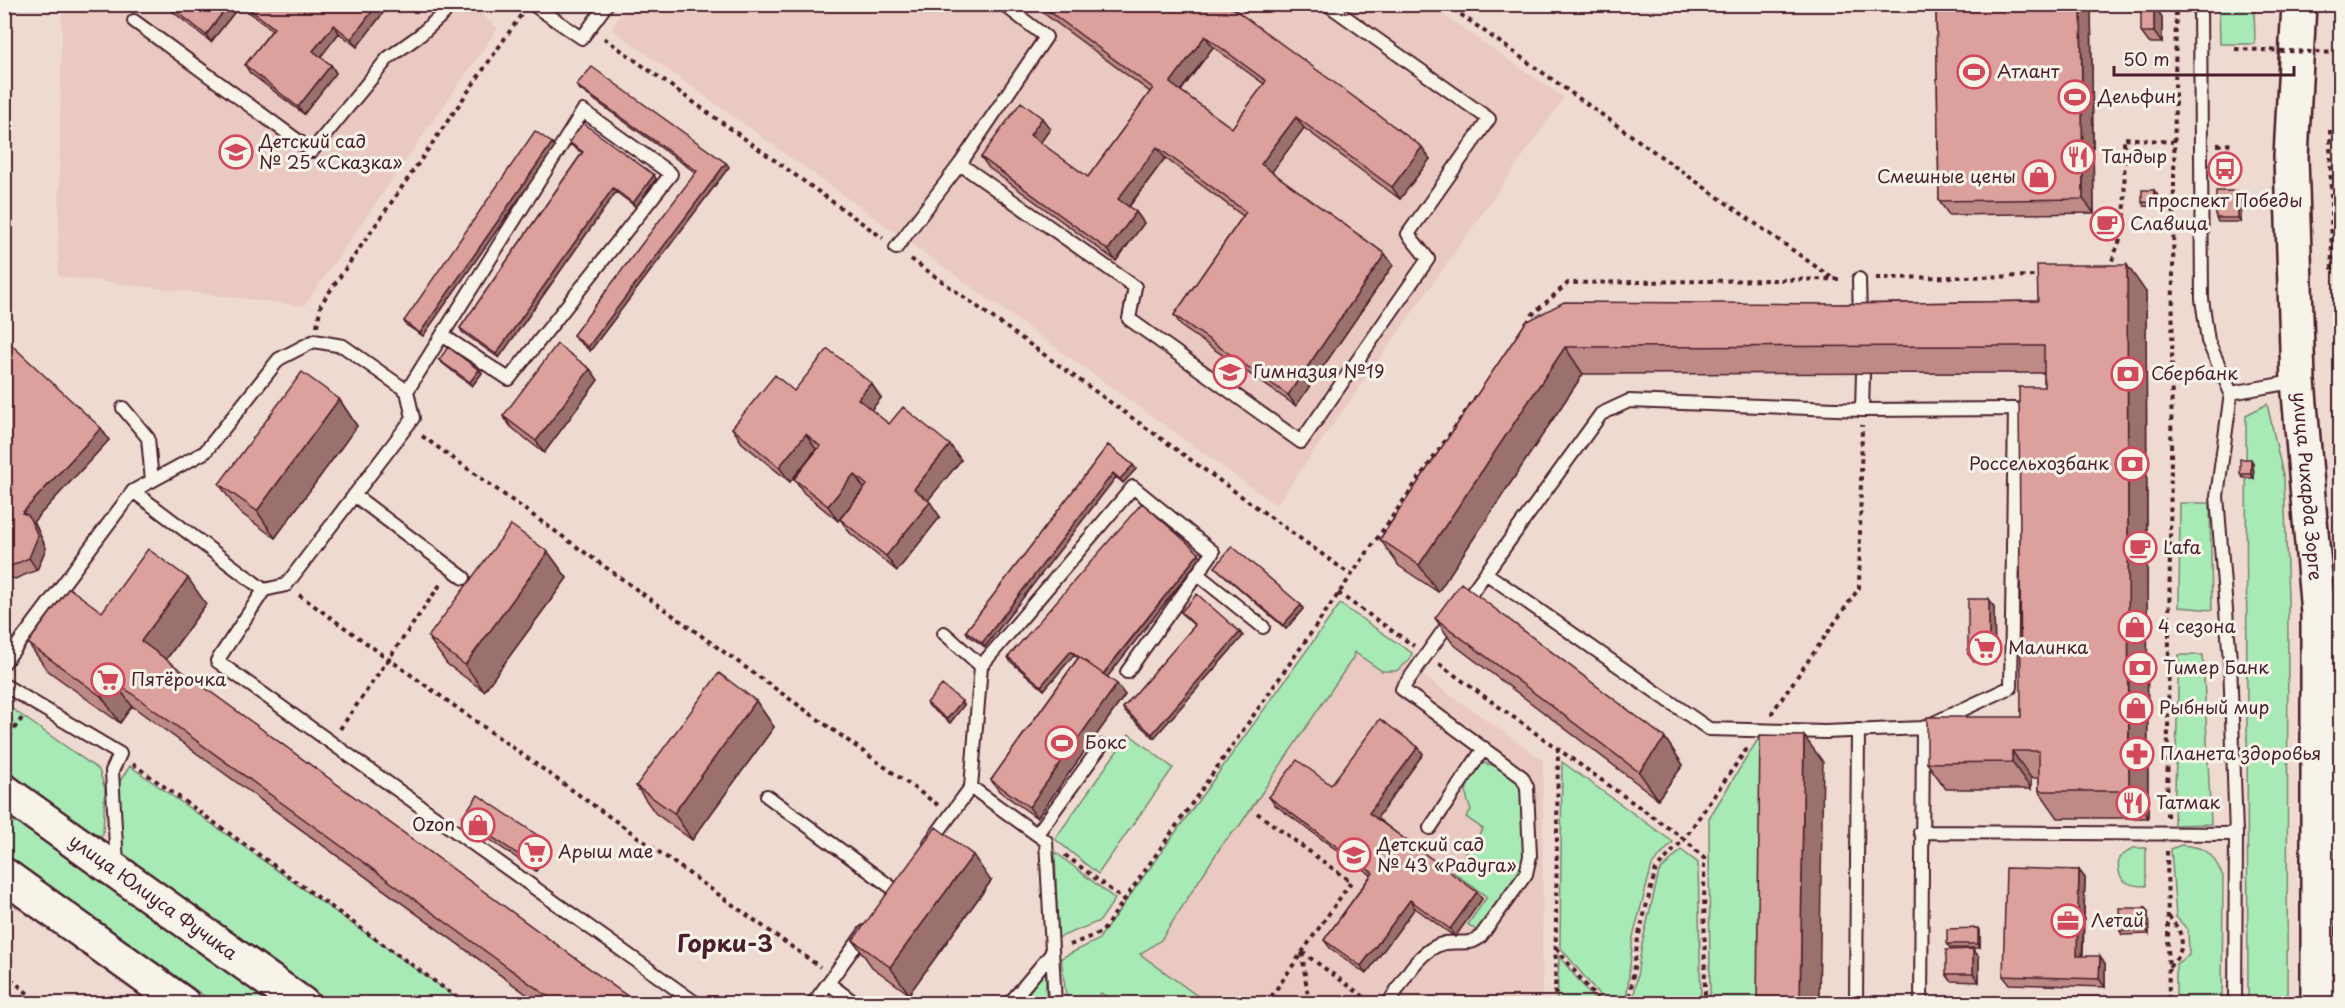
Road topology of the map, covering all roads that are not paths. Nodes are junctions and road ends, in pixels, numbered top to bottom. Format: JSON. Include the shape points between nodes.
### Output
{"nodes":[{"id":1,"x":448,"y":4,"type":"edge"},
{"id":2,"x":532,"y":4,"type":"edge"},
{"id":3,"x":607,"y":4,"type":"edge"},
{"id":4,"x":1003,"y":4,"type":"edge"},
{"id":5,"x":1327,"y":4,"type":"edge"},
{"id":6,"x":2200,"y":4,"type":"edge"},
{"id":7,"x":2299,"y":5,"type":"edge"},
{"id":8,"x":134,"y":21,"type":"dead end"},
{"id":9,"x":960,"y":164,"type":"junction"},
{"id":10,"x":896,"y":248,"type":"road end"},
{"id":11,"x":1859,"y":279,"type":"dead end"},
{"id":12,"x":1860,"y":331,"type":"edge"},
{"id":13,"x":442,"y":335,"type":"junction"},
{"id":14,"x":1863,"y":374,"type":"edge"},
{"id":15,"x":2298,"y":381,"type":"junction"},
{"id":16,"x":407,"y":391,"type":"junction"},
{"id":17,"x":2231,"y":393,"type":"junction"},
{"id":18,"x":123,"y":408,"type":"dead end"},
{"id":19,"x":1862,"y":410,"type":"junction"},
{"id":20,"x":152,"y":481,"type":"junction"},
{"id":21,"x":134,"y":491,"type":"junction"},
{"id":22,"x":354,"y":495,"type":"junction"},
{"id":23,"x":1197,"y":574,"type":"junction"},
{"id":24,"x":1487,"y":574,"type":"junction"},
{"id":25,"x":464,"y":578,"type":"dead end"},
{"id":26,"x":264,"y":590,"type":"junction"},
{"id":27,"x":1263,"y":627,"type":"dead end"},
{"id":28,"x":944,"y":633,"type":"dead end"},
{"id":29,"x":4,"y":663,"type":"edge"},
{"id":30,"x":981,"y":666,"type":"junction"},
{"id":31,"x":1127,"y":672,"type":"dead end"},
{"id":32,"x":4,"y":685,"type":"edge"},
{"id":33,"x":1923,"y":728,"type":"junction"},
{"id":34,"x":1858,"y":730,"type":"junction"},
{"id":35,"x":1101,"y":747,"type":"dead end"},
{"id":36,"x":1484,"y":748,"type":"junction"},
{"id":37,"x":971,"y":787,"type":"junction"},
{"id":38,"x":4,"y":790,"type":"edge"},
{"id":39,"x":767,"y":796,"type":"dead end"},
{"id":40,"x":1430,"y":828,"type":"dead end"},
{"id":41,"x":1920,"y":831,"type":"junction"},
{"id":42,"x":2236,"y":834,"type":"junction"},
{"id":43,"x":1042,"y":838,"type":"junction"},
{"id":44,"x":923,"y":852,"type":"edge"},
{"id":45,"x":118,"y":872,"type":"junction"},
{"id":46,"x":4,"y":875,"type":"edge"},
{"id":47,"x":896,"y":890,"type":"edge"},
{"id":48,"x":875,"y":919,"type":"edge"},
{"id":49,"x":1052,"y":953,"type":"junction"},
{"id":50,"x":830,"y":980,"type":"junction"},
{"id":51,"x":183,"y":1004,"type":"edge"},
{"id":52,"x":302,"y":1004,"type":"edge"},
{"id":53,"x":697,"y":1004,"type":"edge"},
{"id":54,"x":813,"y":1004,"type":"edge"},
{"id":55,"x":855,"y":1004,"type":"edge"},
{"id":56,"x":1009,"y":1004,"type":"edge"},
{"id":57,"x":1055,"y":1004,"type":"edge"},
{"id":58,"x":1388,"y":1004,"type":"edge"},
{"id":59,"x":1856,"y":1004,"type":"edge"},
{"id":60,"x":1921,"y":1004,"type":"edge"},
{"id":61,"x":2235,"y":1004,"type":"edge"},
{"id":62,"x":2318,"y":1004,"type":"edge"}],
"edges":[{"from":1,"to":8,"type":"lane","via":[[444,13],[420,35],[388,58],[312,151]]},
{"from":2,"to":3,"type":"lane","via":[[582,38]]},
{"from":4,"to":9,"type":"lane","via":[[1046,38]]},
{"from":5,"to":9,"type":"lane","via":[[1489,120],[1408,234],[1428,259],[1301,442],[1129,319],[1135,287]]},
{"from":6,"to":17,"type":"lane","via":[[2202,299],[2208,341]]},
{"from":7,"to":15,"type":"main road","name":"улица Рихарда Зорге","via":[[2291,157]]},
{"from":9,"to":10,"type":"lane"},
{"from":11,"to":12,"type":"lane"},
{"from":13,"to":13,"type":"lane","via":[[509,379],[672,174],[583,111]]},
{"from":13,"to":16,"type":"lane"},
{"from":14,"to":19,"type":"lane"},
{"from":15,"to":17,"type":"lane"},
{"from":15,"to":62,"type":"main road","name":"улица Рихарда Зорге","via":[[2318,613]]},
{"from":16,"to":20,"type":"lane","via":[[343,346],[314,341],[279,359],[205,453]]},
{"from":16,"to":22,"type":"lane","via":[[412,417]]},
{"from":17,"to":42,"type":"lane","via":[[2217,496],[2230,661]]},
{"from":18,"to":20,"type":"lane","via":[[148,438]]},
{"from":19,"to":24,"type":"lane","via":[[1629,401],[1601,414]]},
{"from":19,"to":33,"type":"lane","via":[[2015,409],[2011,687]]},
{"from":20,"to":21,"type":"lane"},
{"from":21,"to":26,"type":"lane"},
{"from":21,"to":29,"type":"lane"},
{"from":22,"to":25,"type":"lane"},
{"from":22,"to":26,"type":"lane","via":[[285,585]]},
{"from":23,"to":27,"type":"lane"},
{"from":23,"to":30,"type":"lane","via":[[1213,552],[1133,487]]},
{"from":23,"to":31,"type":"lane"},
{"from":24,"to":34,"type":"lane","via":[[1709,729]]},
{"from":24,"to":36,"type":"lane","via":[[1424,654],[1402,689]]},
{"from":26,"to":53,"type":"lane","via":[[217,661]]},
{"from":28,"to":30,"type":"lane"},
{"from":30,"to":37,"type":"lane"},
{"from":32,"to":45,"type":"lane","via":[[120,754],[112,771]]},
{"from":33,"to":34,"type":"lane"},
{"from":33,"to":41,"type":"lane"},
{"from":34,"to":59,"type":"lane"},
{"from":35,"to":43,"type":"lane"},
{"from":36,"to":40,"type":"lane"},
{"from":36,"to":58,"type":"lane","via":[[1522,777],[1527,788],[1530,856],[1526,874],[1476,941],[1445,943],[1420,957]]},
{"from":37,"to":43,"type":"lane"},
{"from":37,"to":44,"type":"lane"},
{"from":38,"to":45,"type":"main road","name":"улица Юлиуса Фучика"},
{"from":39,"to":47,"type":"lane"},
{"from":41,"to":42,"type":"lane"},
{"from":41,"to":60,"type":"lane"},
{"from":42,"to":61,"type":"lane"},
{"from":43,"to":49,"type":"lane"},
{"from":45,"to":52,"type":"main road","name":"улица Юлиуса Фучика"},
{"from":46,"to":51,"type":"main road"},
{"from":48,"to":50,"type":"lane"},
{"from":49,"to":56,"type":"lane"},
{"from":49,"to":57,"type":"lane"},
{"from":50,"to":54,"type":"lane"},
{"from":50,"to":55,"type":"lane"}]}
